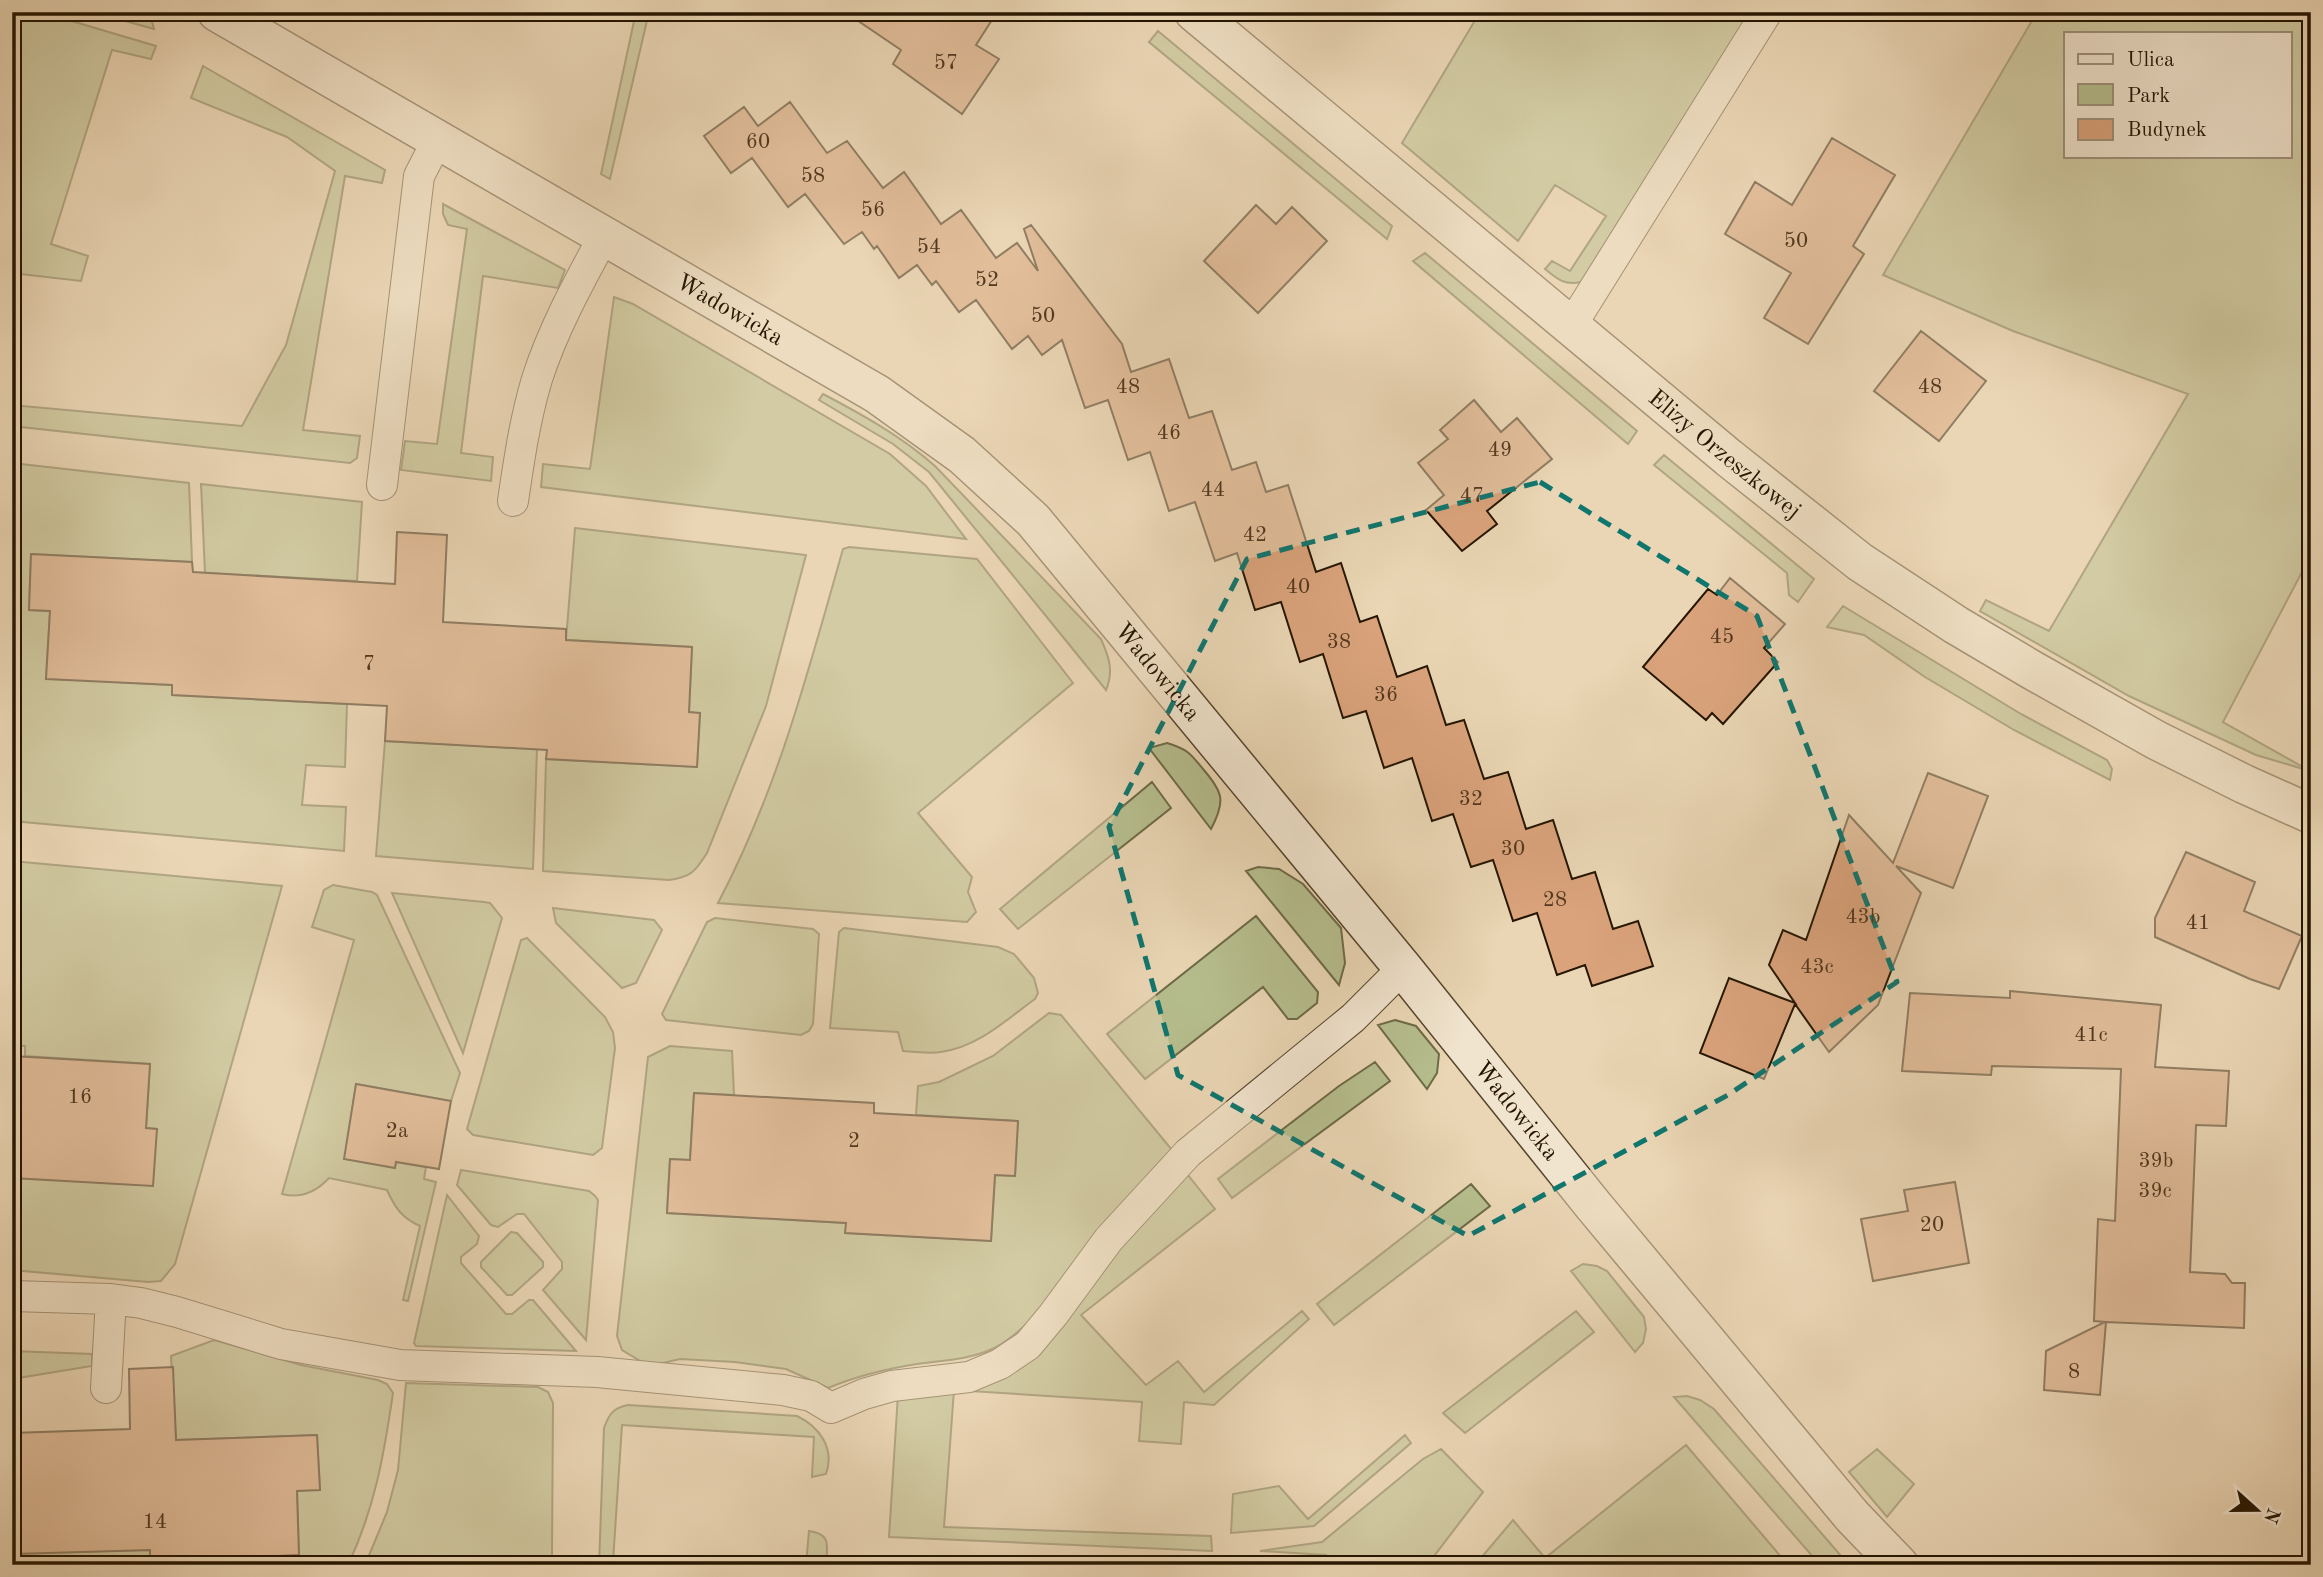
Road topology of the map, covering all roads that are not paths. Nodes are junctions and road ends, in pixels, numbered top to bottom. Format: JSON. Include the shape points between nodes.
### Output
{"nodes":[{"id":1,"x":217,"y":12,"type":"edge"},
{"id":2,"x":1195,"y":12,"type":"edge"},
{"id":3,"x":1767,"y":12,"type":"edge"},
{"id":4,"x":438,"y":139,"type":"junction"},
{"id":5,"x":604,"y":236,"type":"junction"},
{"id":6,"x":1571,"y":326,"type":"junction"},
{"id":7,"x":382,"y":485,"type":"dead end"},
{"id":8,"x":513,"y":501,"type":"dead end"},
{"id":9,"x":2311,"y":814,"type":"edge"},
{"id":10,"x":1403,"y":968,"type":"junction"},
{"id":11,"x":12,"y":1296,"type":"edge"},
{"id":12,"x":111,"y":1299,"type":"junction"},
{"id":13,"x":106,"y":1388,"type":"dead end"},
{"id":14,"x":1899,"y":1565,"type":"edge"}],
"edges":[{"from":1,"to":4,"type":"street","name":"Wadowicka"},
{"from":2,"to":6,"type":"street","name":"Elizy Orzeszkowej"},
{"from":3,"to":6,"type":"lane"},
{"from":4,"to":5,"type":"street","name":"Wadowicka"},
{"from":4,"to":7,"type":"lane","via":[[419,176]]},
{"from":5,"to":8,"type":"lane","via":[[537,378]]},
{"from":5,"to":10,"type":"street","name":"Wadowicka","via":[[877,394],[962,455],[1033,520]]},
{"from":6,"to":9,"type":"street","name":"Elizy Orzeszkowej","via":[[1860,562],[1956,625],[2156,740]]},
{"from":10,"to":12,"type":"lane","via":[[1353,1018],[1188,1153],[1109,1239],[1028,1345],[969,1377],[892,1386],[831,1408],[811,1396],[783,1390],[597,1372],[400,1365],[281,1344],[177,1312]]},
{"from":10,"to":14,"type":"street","name":"Wadowicka","via":[[1593,1205],[1852,1516]]},
{"from":11,"to":12,"type":"lane"},
{"from":12,"to":13,"type":"lane"}]}
